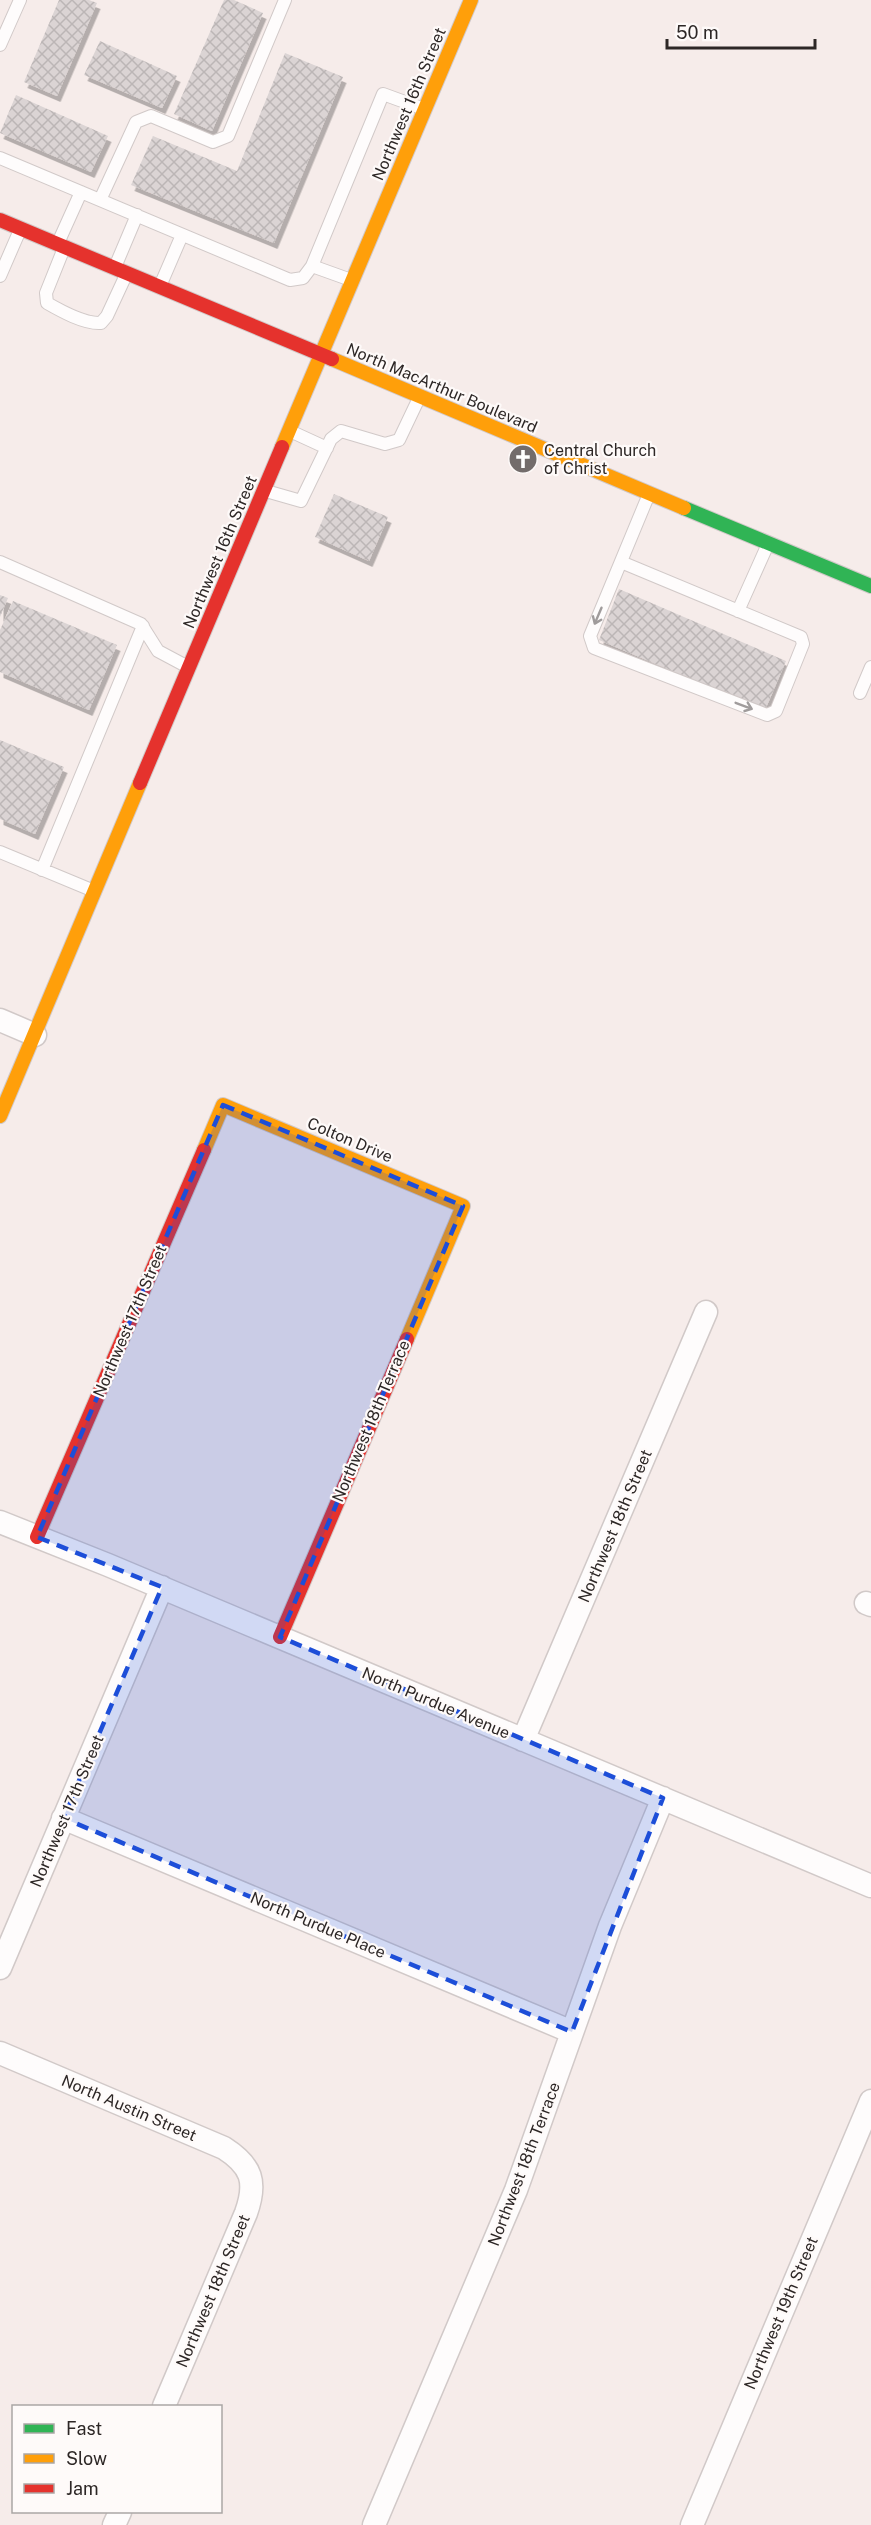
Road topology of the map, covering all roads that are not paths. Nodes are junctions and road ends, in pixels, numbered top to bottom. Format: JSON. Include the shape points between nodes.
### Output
{"nodes":[{"id":1,"x":20,"y":0,"type":"edge"},
{"id":2,"x":285,"y":0,"type":"edge"},
{"id":3,"x":471,"y":0,"type":"edge"},
{"id":4,"x":0,"y":45,"type":"edge"},
{"id":5,"x":425,"y":110,"type":"junction"},
{"id":6,"x":0,"y":158,"type":"edge"},
{"id":7,"x":81,"y":192,"type":"junction"},
{"id":8,"x":100,"y":200,"type":"junction"},
{"id":9,"x":136,"y":216,"type":"junction"},
{"id":10,"x":0,"y":220,"type":"edge"},
{"id":11,"x":20,"y":229,"type":"junction"},
{"id":12,"x":182,"y":235,"type":"junction"},
{"id":13,"x":61,"y":246,"type":"junction"},
{"id":14,"x":312,"y":266,"type":"junction"},
{"id":15,"x":121,"y":271,"type":"junction"},
{"id":16,"x":0,"y":276,"type":"edge"},
{"id":17,"x":352,"y":281,"type":"junction"},
{"id":18,"x":160,"y":288,"type":"junction"},
{"id":19,"x":320,"y":355,"type":"junction"},
{"id":20,"x":419,"y":396,"type":"junction"},
{"id":21,"x":289,"y":430,"type":"junction"},
{"id":22,"x":327,"y":448,"type":"junction"},
{"id":23,"x":264,"y":491,"type":"junction"},
{"id":24,"x":649,"y":493,"type":"junction"},
{"id":25,"x":768,"y":543,"type":"junction"},
{"id":26,"x":0,"y":562,"type":"edge"},
{"id":27,"x":621,"y":562,"type":"junction"},
{"id":28,"x":871,"y":586,"type":"edge"},
{"id":29,"x":738,"y":611,"type":"junction"},
{"id":30,"x":143,"y":626,"type":"junction"},
{"id":31,"x":871,"y":667,"type":"edge"},
{"id":32,"x":189,"y":668,"type":"junction"},
{"id":33,"x":860,"y":693,"type":"dead end"},
{"id":34,"x":0,"y":852,"type":"edge"},
{"id":35,"x":42,"y":870,"type":"junction"},
{"id":36,"x":95,"y":892,"type":"junction"},
{"id":37,"x":0,"y":1020,"type":"edge"},
{"id":38,"x":35,"y":1035,"type":"junction"},
{"id":39,"x":223,"y":1105,"type":"joint"},
{"id":40,"x":0,"y":1116,"type":"edge"},
{"id":41,"x":463,"y":1206,"type":"joint"},
{"id":42,"x":706,"y":1312,"type":"dead end"},
{"id":43,"x":0,"y":1522,"type":"edge"},
{"id":44,"x":37,"y":1537,"type":"junction"},
{"id":45,"x":162,"y":1587,"type":"junction"},
{"id":46,"x":279,"y":1637,"type":"junction"},
{"id":47,"x":523,"y":1740,"type":"junction"},
{"id":48,"x":663,"y":1798,"type":"junction"},
{"id":49,"x":63,"y":1818,"type":"junction"},
{"id":50,"x":871,"y":1886,"type":"edge"},
{"id":51,"x":0,"y":1968,"type":"edge"},
{"id":52,"x":572,"y":2032,"type":"junction"},
{"id":53,"x":0,"y":2053,"type":"edge"},
{"id":54,"x":871,"y":2101,"type":"edge"},
{"id":55,"x":250,"y":2173,"type":"joint"},
{"id":56,"x":164,"y":2405,"type":"edge"},
{"id":57,"x":374,"y":2525,"type":"edge"},
{"id":58,"x":692,"y":2525,"type":"edge"}],
"edges":[{"from":1,"to":4,"type":"lane"},
{"from":2,"to":8,"type":"lane","via":[[228,136],[213,142],[151,116],[136,122]]},
{"from":3,"to":5,"type":"street","name":"Northwest 16th Street"},
{"from":5,"to":14,"type":"lane","via":[[383,94]]},
{"from":5,"to":17,"type":"street","name":"Northwest 16th Street"},
{"from":6,"to":7,"type":"lane"},
{"from":7,"to":8,"type":"lane"},
{"from":7,"to":13,"type":"lane"},
{"from":8,"to":9,"type":"lane"},
{"from":9,"to":12,"type":"lane"},
{"from":9,"to":15,"type":"lane"},
{"from":10,"to":11,"type":"street","name":"North MacArthur Boulevard"},
{"from":11,"to":13,"type":"street","name":"North MacArthur Boulevard"},
{"from":11,"to":16,"type":"lane"},
{"from":12,"to":14,"type":"lane","via":[[290,280],[303,278]]},
{"from":12,"to":18,"type":"lane"},
{"from":13,"to":15,"type":"street","name":"North MacArthur Boulevard"},
{"from":13,"to":15,"type":"lane","via":[[46,293],[47,303],[93,323],[101,323],[107,316]]},
{"from":14,"to":17,"type":"lane"},
{"from":15,"to":18,"type":"street","name":"North MacArthur Boulevard"},
{"from":17,"to":19,"type":"street","name":"Northwest 16th Street"},
{"from":18,"to":19,"type":"street","name":"North MacArthur Boulevard"},
{"from":19,"to":20,"type":"street","name":"North MacArthur Boulevard"},
{"from":19,"to":21,"type":"street","name":"Northwest 16th Street"},
{"from":20,"to":22,"type":"lane","via":[[399,440],[385,444],[341,431]]},
{"from":20,"to":24,"type":"street","name":"North MacArthur Boulevard"},
{"from":21,"to":22,"type":"lane"},
{"from":21,"to":23,"type":"street","name":"Northwest 16th Street"},
{"from":22,"to":23,"type":"lane","via":[[301,501]]},
{"from":23,"to":32,"type":"street","name":"Northwest 16th Street"},
{"from":24,"to":25,"type":"street","name":"North MacArthur Boulevard"},
{"from":24,"to":27,"type":"lane"},
{"from":25,"to":28,"type":"street","name":"North MacArthur Boulevard"},
{"from":25,"to":29,"type":"lane"},
{"from":26,"to":30,"type":"lane"},
{"from":27,"to":29,"type":"lane"},
{"from":27,"to":29,"type":"lane","one_way":true,"via":[[590,636],[594,648],[767,715],[776,711],[803,644],[801,637]]},
{"from":30,"to":32,"type":"lane","via":[[158,651]]},
{"from":30,"to":35,"type":"lane"},
{"from":31,"to":33,"type":"lane"},
{"from":32,"to":36,"type":"street","name":"Northwest 16th Street"},
{"from":34,"to":35,"type":"lane"},
{"from":35,"to":36,"type":"lane"},
{"from":36,"to":38,"type":"street","name":"Northwest 16th Street"},
{"from":37,"to":38,"type":"street"},
{"from":38,"to":40,"type":"street","name":"Northwest 16th Street"},
{"from":39,"to":41,"type":"street","name":"Colton Drive"},
{"from":39,"to":44,"type":"street","name":"Northwest 17th Street"},
{"from":41,"to":46,"type":"street","name":"Northwest 18th Terrace"},
{"from":42,"to":47,"type":"street","name":"Northwest 18th Street"},
{"from":43,"to":44,"type":"street","name":"North Purdue Avenue"},
{"from":44,"to":45,"type":"street","name":"North Purdue Avenue"},
{"from":45,"to":46,"type":"street","name":"North Purdue Avenue"},
{"from":45,"to":49,"type":"street","name":"Northwest 17th Street"},
{"from":46,"to":47,"type":"street","name":"North Purdue Avenue"},
{"from":47,"to":48,"type":"street","name":"North Purdue Avenue"},
{"from":48,"to":50,"type":"street","name":"North Purdue Avenue"},
{"from":48,"to":52,"type":"street","name":"Northwest 18th Terrace"},
{"from":49,"to":51,"type":"street","name":"Northwest 17th Street"},
{"from":49,"to":52,"type":"street","name":"North Purdue Place"},
{"from":52,"to":57,"type":"street","name":"Northwest 18th Terrace","via":[[516,2190]]},
{"from":53,"to":55,"type":"street","name":"North Austin Street","via":[[224,2148],[243,2162]]},
{"from":54,"to":58,"type":"street","name":"Northwest 19th Street"},
{"from":55,"to":56,"type":"street","name":"Northwest 18th Street","via":[[252,2185],[246,2213]]}]}
